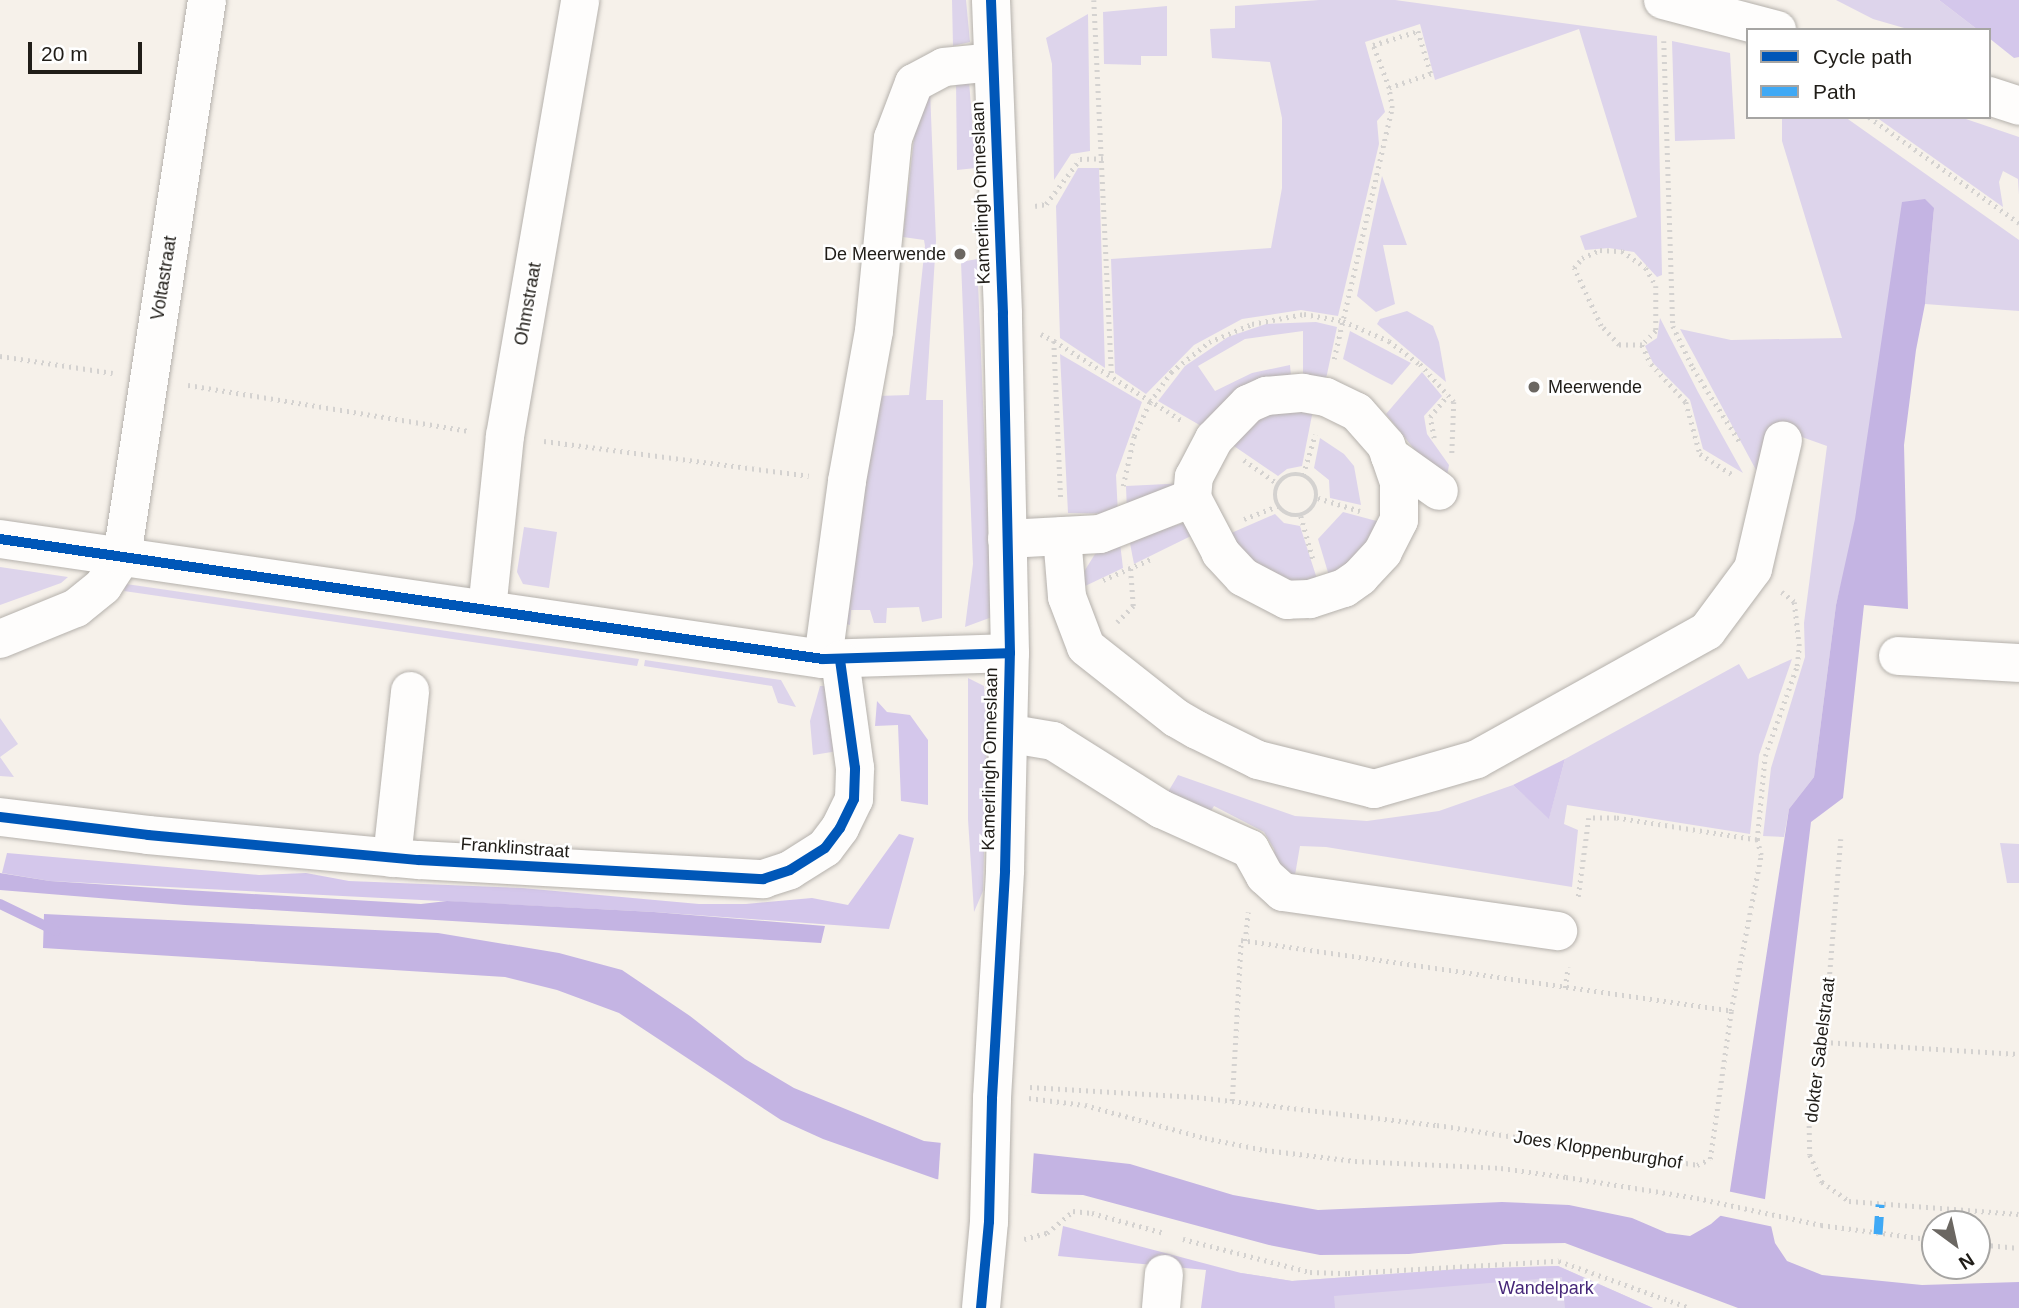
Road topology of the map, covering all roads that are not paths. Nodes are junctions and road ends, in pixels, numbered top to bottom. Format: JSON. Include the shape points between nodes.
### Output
{"nodes":[{"id":1,"x":207,"y":0,"type":"edge"},
{"id":2,"x":580,"y":0,"type":"edge"},
{"id":3,"x":991,"y":0,"type":"edge"},
{"id":4,"x":1730,"y":7,"type":"edge"},
{"id":5,"x":1663,"y":13,"type":"edge"},
{"id":6,"x":1773,"y":28,"type":"edge"},
{"id":7,"x":992,"y":62,"type":"junction"},
{"id":8,"x":1991,"y":97,"type":"edge"},
{"id":9,"x":2019,"y":106,"type":"edge"},
{"id":10,"x":1783,"y":440,"type":"dead end"},
{"id":11,"x":1390,"y":456,"type":"junction"},
{"id":12,"x":1438,"y":491,"type":"dead end"},
{"id":13,"x":1192,"y":498,"type":"junction"},
{"id":14,"x":1062,"y":536,"type":"junction"},
{"id":15,"x":0,"y":539,"type":"edge"},
{"id":16,"x":1007,"y":539,"type":"junction"},
{"id":17,"x":122,"y":557,"type":"junction"},
{"id":18,"x":487,"y":610,"type":"junction"},
{"id":19,"x":0,"y":639,"type":"edge"},
{"id":20,"x":1010,"y":653,"type":"junction"},
{"id":21,"x":1898,"y":656,"type":"dead end"},
{"id":22,"x":832,"y":659,"type":"junction"},
{"id":23,"x":2019,"y":663,"type":"edge"},
{"id":24,"x":410,"y":691,"type":"dead end"},
{"id":25,"x":1006,"y":733,"type":"junction"},
{"id":26,"x":0,"y":817,"type":"edge"},
{"id":27,"x":392,"y":858,"type":"junction"},
{"id":28,"x":1568,"y":930,"type":"road end"},
{"id":29,"x":981,"y":1308,"type":"edge"}],
"edges":[{"from":1,"to":17,"type":"street","name":"Voltastraat"},
{"from":2,"to":18,"type":"street","name":"Ohmstraat","via":[[505,436]]},
{"from":3,"to":7,"type":"street","name":"Kamerlingh Onneslaan"},
{"from":4,"to":5,"type":"street"},
{"from":4,"to":6,"type":"street"},
{"from":7,"to":16,"type":"street","name":"Kamerlingh Onneslaan"},
{"from":7,"to":22,"type":"street","via":[[944,67],[914,83],[893,138],[874,331],[847,481]]},
{"from":8,"to":9,"type":"street"},
{"from":10,"to":14,"type":"street","via":[[1753,569],[1707,631],[1477,759],[1374,789],[1258,760],[1197,730],[1175,718],[1086,647],[1067,597]]},
{"from":11,"to":12,"type":"street"},
{"from":11,"to":13,"type":"street","via":[[1387,445],[1357,412],[1326,397],[1303,393],[1266,397],[1248,404],[1214,439],[1194,477]]},
{"from":11,"to":13,"type":"street","via":[[1399,482],[1399,520],[1383,552],[1344,588],[1310,599],[1287,600],[1243,577],[1221,553]]},
{"from":13,"to":14,"type":"street","via":[[1100,534]]},
{"from":14,"to":16,"type":"street"},
{"from":15,"to":17,"type":"street"},
{"from":16,"to":20,"type":"street","name":"Kamerlingh Onneslaan"},
{"from":17,"to":18,"type":"street"},
{"from":17,"to":19,"type":"street","via":[[103,586],[76,608]]},
{"from":18,"to":22,"type":"street"},
{"from":20,"to":22,"type":"street"},
{"from":20,"to":25,"type":"street","name":"Kamerlingh Onneslaan"},
{"from":21,"to":23,"type":"street"},
{"from":22,"to":27,"type":"street","name":"Franklinstraat","via":[[855,768],[853,799],[825,848],[790,870],[763,879]]},
{"from":24,"to":27,"type":"street"},
{"from":25,"to":28,"type":"street","via":[[1053,741],[1161,809],[1250,849],[1265,876],[1283,892]]},
{"from":25,"to":29,"type":"street","name":"Kamerlingh Onneslaan","via":[[1005,870],[992,1107],[1004,1231]]},
{"from":26,"to":27,"type":"street","name":"Franklinstraat"}]}
